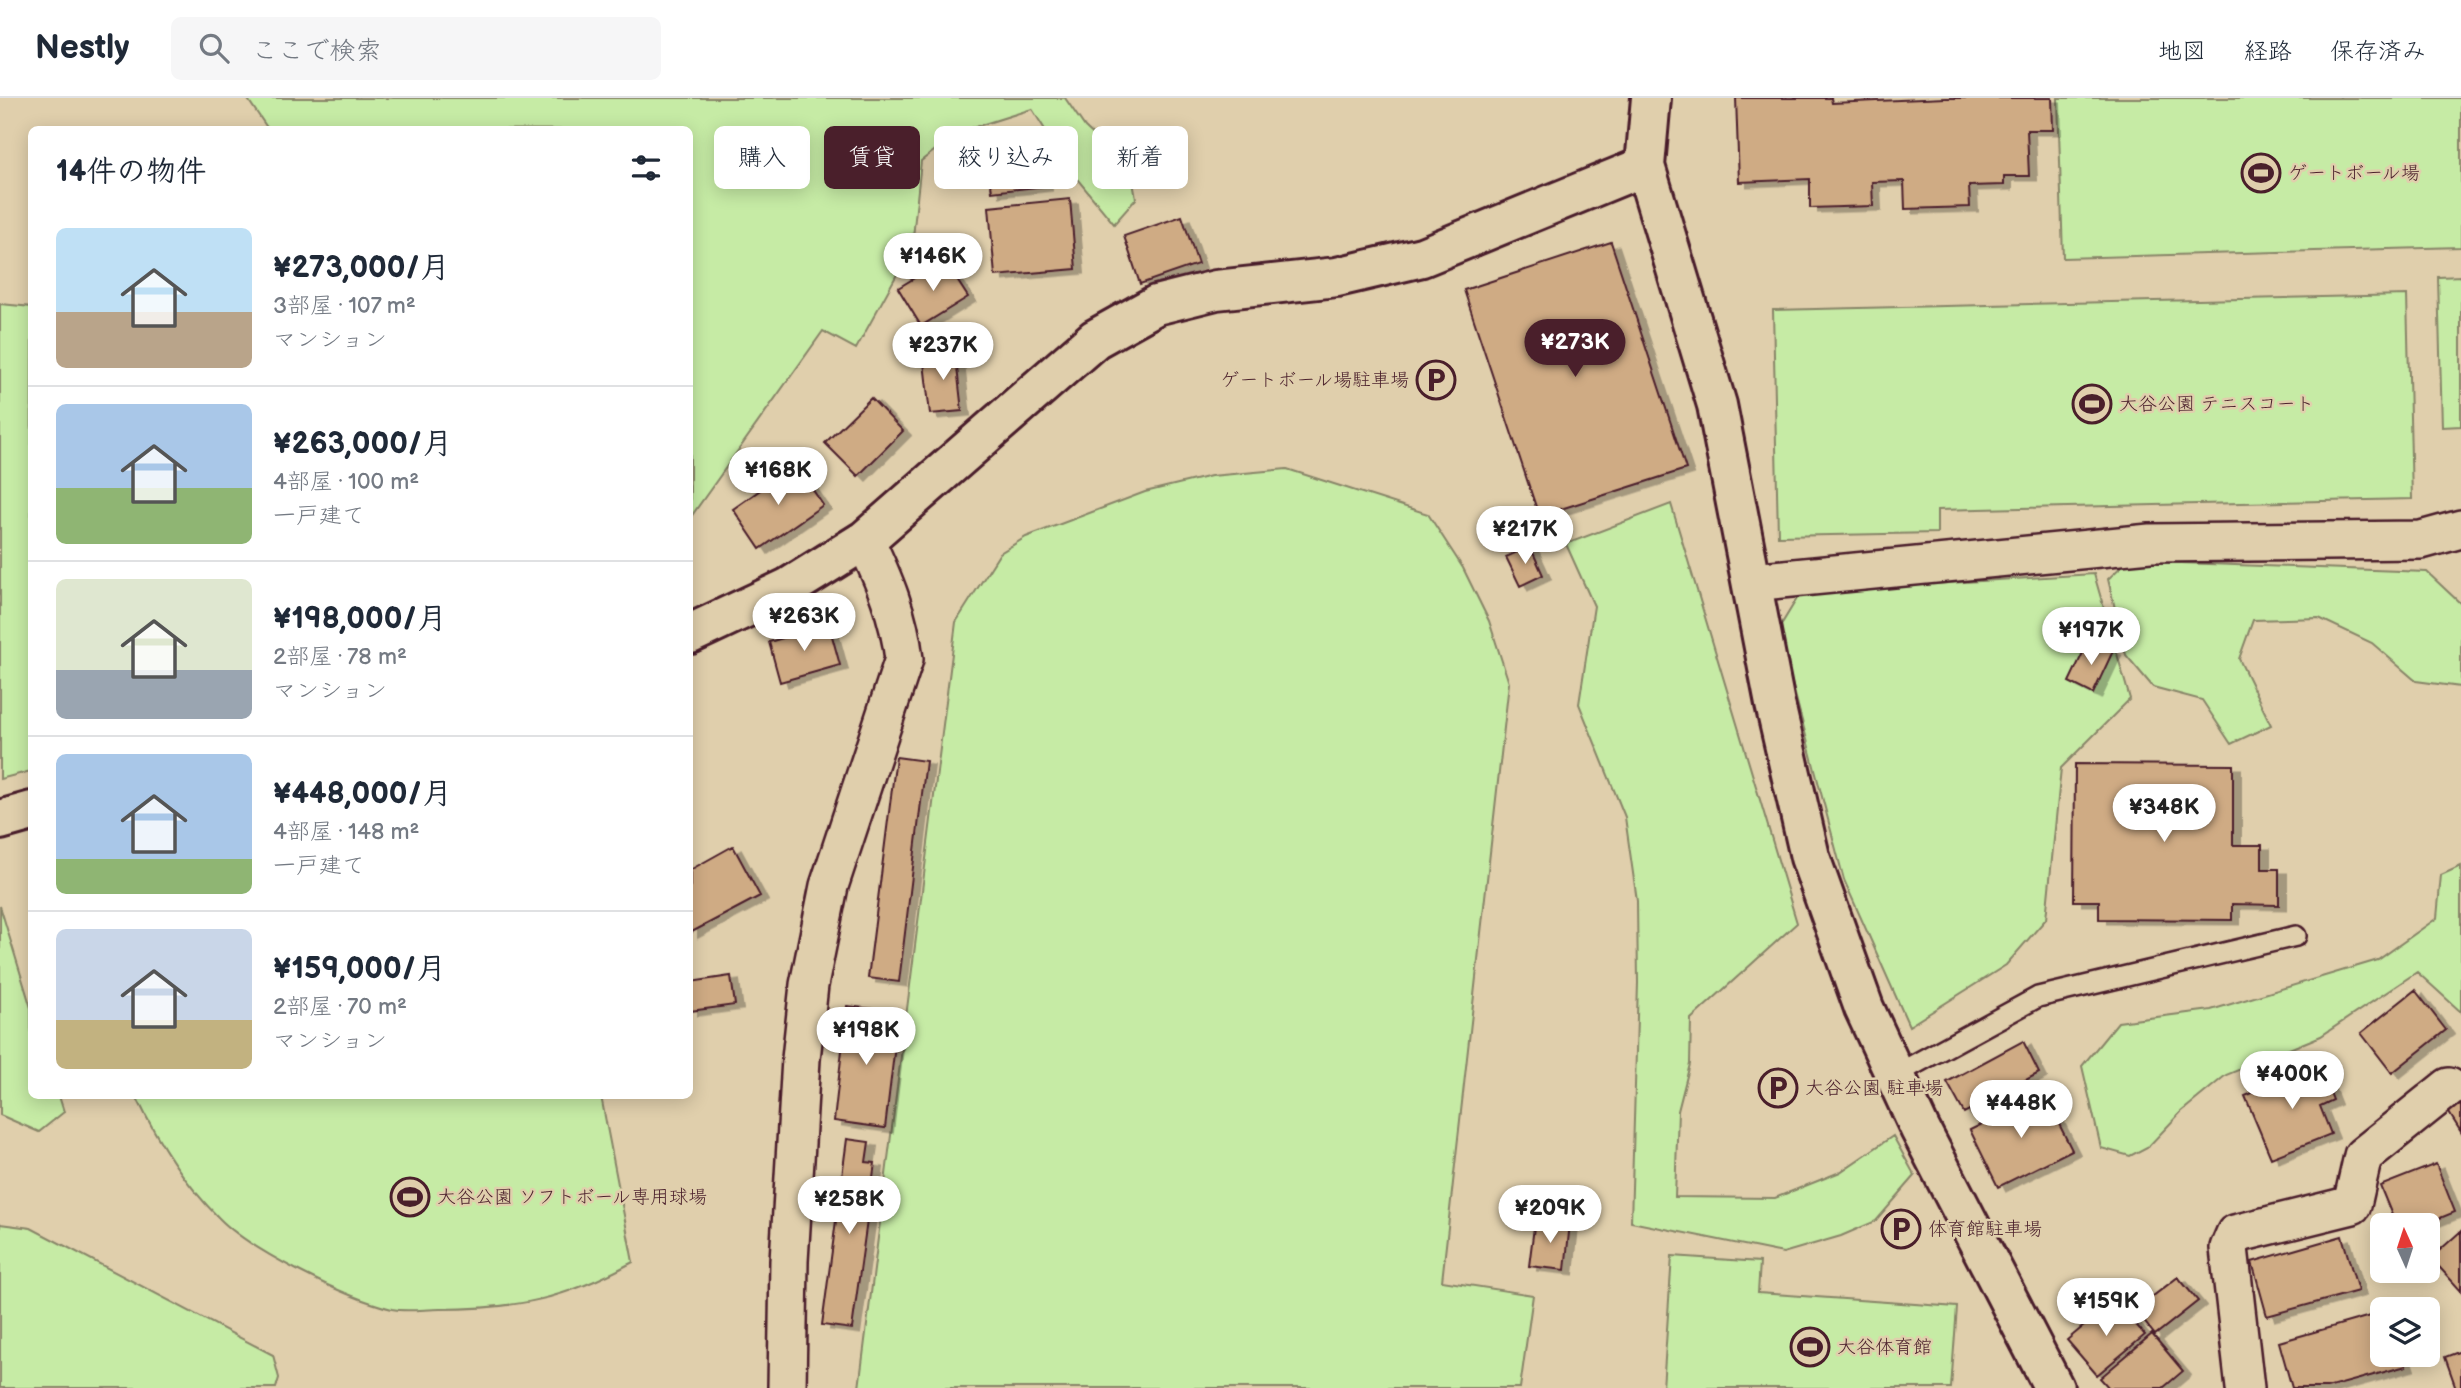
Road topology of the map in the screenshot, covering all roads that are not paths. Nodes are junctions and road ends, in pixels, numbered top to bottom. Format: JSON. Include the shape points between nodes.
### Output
{"nodes":[{"id":1,"x":1651,"y":98,"type":"edge"},
{"id":2,"x":1645,"y":166,"type":"junction"},
{"id":3,"x":2461,"y":529,"type":"edge"},
{"id":4,"x":865,"y":540,"type":"junction"},
{"id":5,"x":1752,"y":582,"type":"junction"},
{"id":6,"x":693,"y":633,"type":"edge"},
{"id":7,"x":28,"y":812,"type":"edge"},
{"id":8,"x":0,"y":820,"type":"edge"},
{"id":9,"x":2296,"y":936,"type":"dead end"},
{"id":10,"x":1895,"y":1075,"type":"junction"},
{"id":11,"x":2449,"y":1087,"type":"dead end"},
{"id":12,"x":787,"y":1388,"type":"edge"},
{"id":13,"x":2054,"y":1388,"type":"edge"},
{"id":14,"x":2245,"y":1388,"type":"edge"}],
"edges":[{"from":1,"to":2,"type":"street"},
{"from":2,"to":4,"type":"street","via":[[1422,257],[1336,277],[1216,290],[1156,305],[1095,340]]},
{"from":2,"to":5,"type":"street","via":[[1717,405]]},
{"from":3,"to":5,"type":"street","via":[[2421,540],[2150,543]]},
{"from":4,"to":6,"type":"street","via":[[788,588]]},
{"from":4,"to":12,"type":"street","via":[[901,625],[904,659],[829,886],[810,985],[801,1059]]},
{"from":5,"to":10,"type":"street","via":[[1810,858],[1864,1008]]},
{"from":7,"to":8,"type":"street"},
{"from":9,"to":10,"type":"lane","via":[[2038,997]]},
{"from":10,"to":13,"type":"street"},
{"from":11,"to":14,"type":"street","via":[[2363,1157],[2352,1205],[2235,1234],[2229,1248]]}]}
